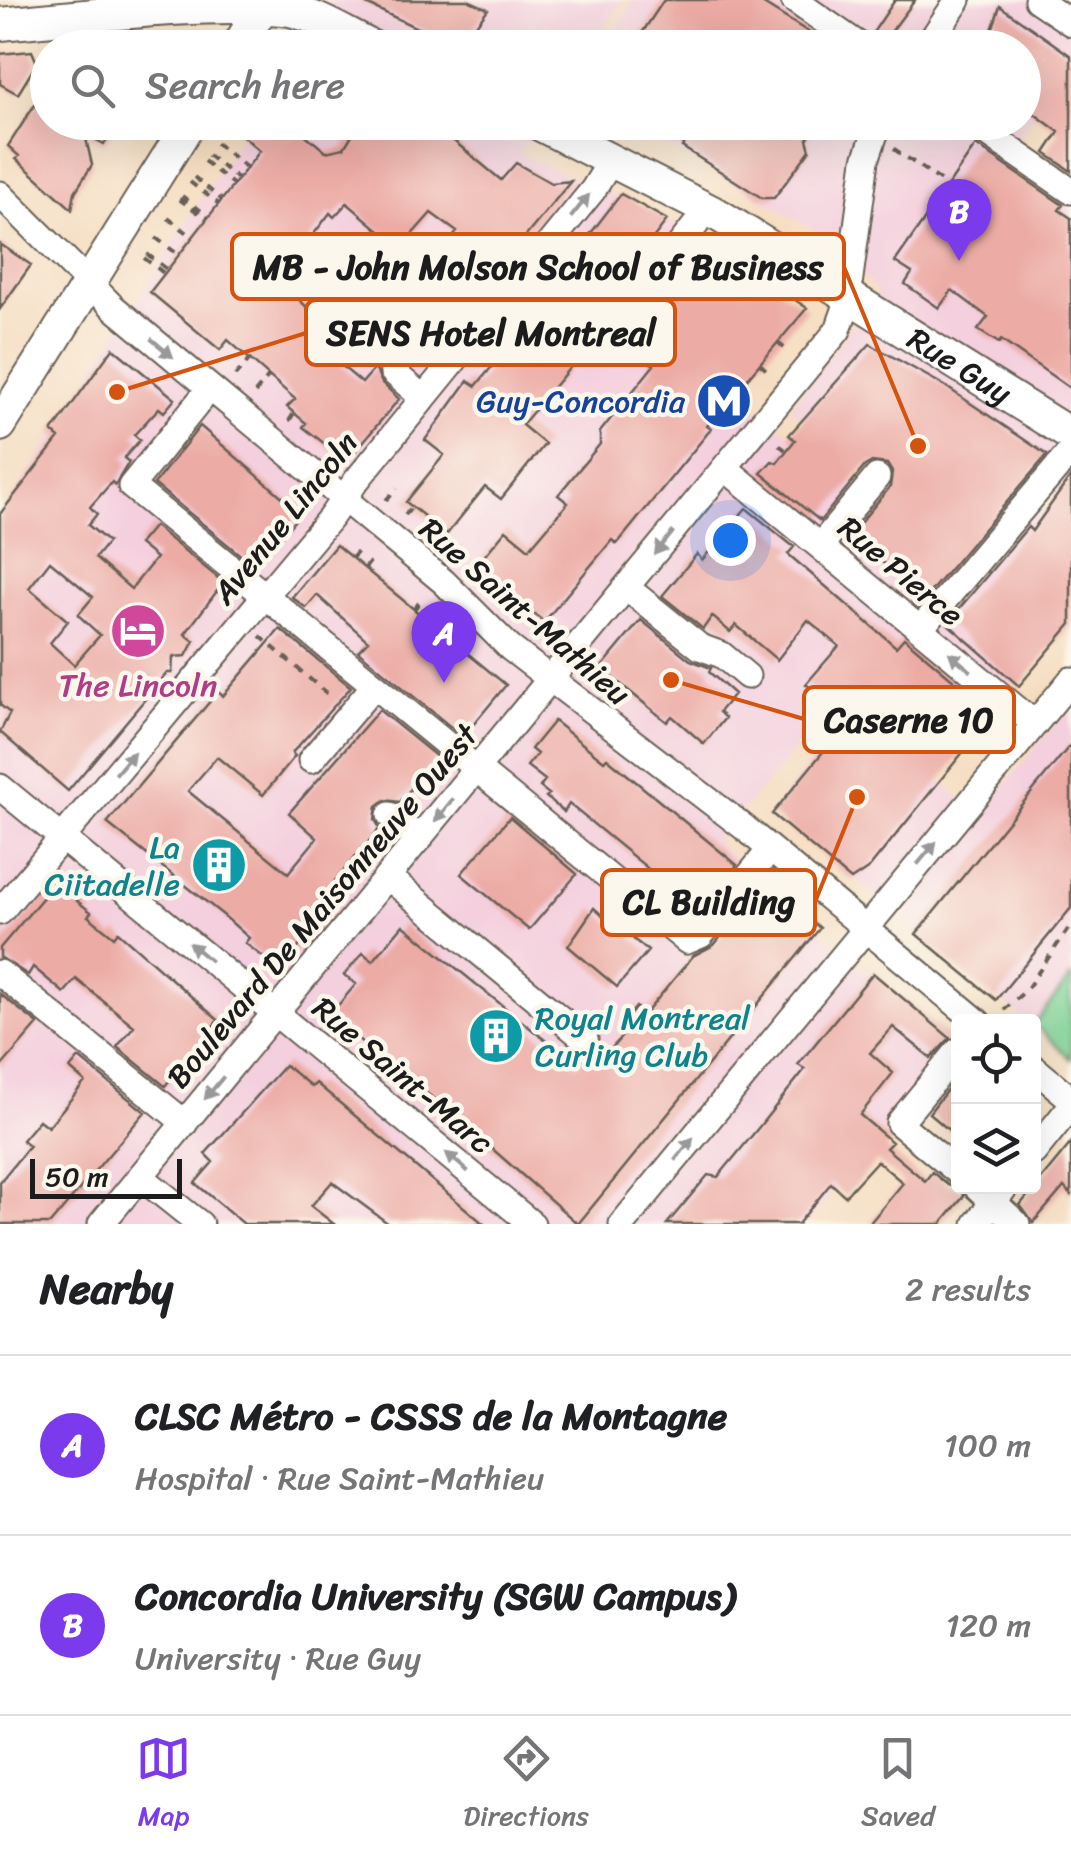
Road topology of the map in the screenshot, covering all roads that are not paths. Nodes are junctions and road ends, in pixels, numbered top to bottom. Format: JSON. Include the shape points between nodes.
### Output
{"nodes":[{"id":1,"x":794,"y":0,"type":"edge"},
{"id":2,"x":958,"y":0,"type":"edge"},
{"id":3,"x":1037,"y":0,"type":"edge"},
{"id":4,"x":265,"y":2,"type":"edge"},
{"id":5,"x":106,"y":7,"type":"edge"},
{"id":6,"x":1071,"y":23,"type":"edge"},
{"id":7,"x":0,"y":24,"type":"edge"},
{"id":8,"x":247,"y":30,"type":"edge"},
{"id":9,"x":336,"y":30,"type":"edge"},
{"id":10,"x":837,"y":30,"type":"edge"},
{"id":11,"x":938,"y":30,"type":"edge"},
{"id":12,"x":179,"y":140,"type":"edge"},
{"id":13,"x":572,"y":140,"type":"edge"},
{"id":14,"x":873,"y":140,"type":"edge"},
{"id":15,"x":997,"y":140,"type":"edge"},
{"id":16,"x":612,"y":159,"type":"junction"},
{"id":17,"x":1071,"y":191,"type":"edge"},
{"id":18,"x":0,"y":194,"type":"edge"},
{"id":19,"x":708,"y":209,"type":"junction"},
{"id":20,"x":90,"y":282,"type":"junction"},
{"id":21,"x":848,"y":296,"type":"junction"},
{"id":22,"x":617,"y":324,"type":"dead end"},
{"id":23,"x":387,"y":362,"type":"dead end"},
{"id":24,"x":210,"y":388,"type":"junction"},
{"id":25,"x":423,"y":398,"type":"junction"},
{"id":26,"x":0,"y":425,"type":"edge"},
{"id":27,"x":1071,"y":435,"type":"edge"},
{"id":28,"x":1071,"y":451,"type":"edge"},
{"id":29,"x":726,"y":468,"type":"junction"},
{"id":30,"x":877,"y":477,"type":"dead end"},
{"id":31,"x":343,"y":500,"type":"junction"},
{"id":32,"x":820,"y":546,"type":"junction"},
{"id":33,"x":627,"y":588,"type":"junction"},
{"id":34,"x":265,"y":596,"type":"junction"},
{"id":35,"x":920,"y":629,"type":"junction"},
{"id":36,"x":747,"y":676,"type":"dead end"},
{"id":37,"x":550,"y":680,"type":"junction"},
{"id":38,"x":1071,"y":680,"type":"edge"},
{"id":39,"x":374,"y":686,"type":"junction"},
{"id":40,"x":1035,"y":724,"type":"junction"},
{"id":41,"x":635,"y":731,"type":"dead end"},
{"id":42,"x":311,"y":760,"type":"dead end"},
{"id":43,"x":476,"y":770,"type":"junction"},
{"id":44,"x":0,"y":787,"type":"edge"},
{"id":45,"x":390,"y":815,"type":"dead end"},
{"id":46,"x":62,"y":838,"type":"junction"},
{"id":47,"x":420,"y":839,"type":"junction"},
{"id":48,"x":770,"y":850,"type":"junction"},
{"id":49,"x":388,"y":878,"type":"junction"},
{"id":50,"x":0,"y":912,"type":"edge"},
{"id":51,"x":865,"y":928,"type":"junction"},
{"id":52,"x":0,"y":972,"type":"edge"},
{"id":53,"x":276,"y":1013,"type":"junction"},
{"id":54,"x":968,"y":1014,"type":"edge"},
{"id":55,"x":585,"y":1039,"type":"dead end"},
{"id":56,"x":951,"y":1060,"type":"edge"},
{"id":57,"x":1041,"y":1074,"type":"edge"},
{"id":58,"x":1071,"y":1102,"type":"edge"},
{"id":59,"x":186,"y":1123,"type":"junction"},
{"id":60,"x":1041,"y":1143,"type":"edge"},
{"id":61,"x":951,"y":1166,"type":"edge"},
{"id":62,"x":140,"y":1176,"type":"junction"},
{"id":63,"x":991,"y":1194,"type":"edge"},
{"id":64,"x":994,"y":1194,"type":"edge"},
{"id":65,"x":101,"y":1224,"type":"edge"},
{"id":66,"x":200,"y":1224,"type":"edge"},
{"id":67,"x":532,"y":1224,"type":"edge"},
{"id":68,"x":622,"y":1224,"type":"edge"},
{"id":69,"x":976,"y":1224,"type":"edge"},
{"id":70,"x":1017,"y":1224,"type":"edge"}],
"edges":[{"from":1,"to":10,"type":"street"},
{"from":2,"to":11,"type":"street"},
{"from":3,"to":6,"type":"street"},
{"from":4,"to":5,"type":"main road"},
{"from":4,"to":8,"type":"main road"},
{"from":4,"to":9,"type":"main road"},
{"from":5,"to":7,"type":"main road"},
{"from":12,"to":20,"type":"main road"},
{"from":13,"to":16,"type":"main road","name":"Rue Guy"},
{"from":14,"to":21,"type":"street","name":"Boulevard De Maisonneuve Ouest"},
{"from":15,"to":17,"type":"street"},
{"from":16,"to":19,"type":"main road","name":"Rue Guy"},
{"from":25,"to":16,"type":"street","name":"Avenue Lincoln","one_way":true,"via":[[594,190]]},
{"from":18,"to":20,"type":"street","name":"Rue Saint-Mathieu"},
{"from":19,"to":21,"type":"main road","name":"Rue Guy"},
{"from":19,"to":22,"type":"street"},
{"from":20,"to":24,"type":"street","name":"Rue Saint-Mathieu","one_way":true},
{"from":20,"to":26,"type":"main road"},
{"from":21,"to":27,"type":"main road","name":"Rue Guy"},
{"from":21,"to":29,"type":"street","name":"Boulevard De Maisonneuve Ouest","via":[[838,330]]},
{"from":23,"to":25,"type":"street"},
{"from":24,"to":31,"type":"street","name":"Rue Saint-Mathieu"},
{"from":24,"to":34,"type":"street","via":[[131,486]]},
{"from":25,"to":31,"type":"street","name":"Avenue Lincoln"},
{"from":28,"to":35,"type":"street"},
{"from":29,"to":32,"type":"street","name":"Rue Pierce"},
{"from":29,"to":33,"type":"street","name":"Boulevard De Maisonneuve Ouest","one_way":true},
{"from":30,"to":32,"type":"street","via":[[843,500]]},
{"from":31,"to":34,"type":"street","name":"Avenue Lincoln"},
{"from":31,"to":37,"type":"street","name":"Rue Saint-Mathieu"},
{"from":32,"to":35,"type":"street","name":"Rue Pierce"},
{"from":33,"to":36,"type":"street"},
{"from":33,"to":37,"type":"street","name":"Boulevard De Maisonneuve Ouest"},
{"from":34,"to":39,"type":"street"},
{"from":46,"to":34,"type":"street","name":"Avenue Lincoln","one_way":true},
{"from":40,"to":35,"type":"street","name":"Rue Pierce","one_way":true},
{"from":37,"to":41,"type":"street","via":[[580,686]]},
{"from":37,"to":43,"type":"street","name":"Boulevard De Maisonneuve Ouest"},
{"from":37,"to":48,"type":"street","name":"Rue Saint-Mathieu"},
{"from":38,"to":40,"type":"street"},
{"from":39,"to":42,"type":"street"},
{"from":39,"to":43,"type":"street"},
{"from":51,"to":40,"type":"street","one_way":true},
{"from":43,"to":47,"type":"street","name":"Boulevard De Maisonneuve Ouest","one_way":true},
{"from":43,"to":48,"type":"street","via":[[687,941],[701,935]]},
{"from":44,"to":46,"type":"street","name":"Rue Saint-Marc"},
{"from":45,"to":47,"type":"street"},
{"from":46,"to":50,"type":"street","name":"Avenue Lincoln"},
{"from":53,"to":46,"type":"street","name":"Rue Saint-Marc","one_way":true},
{"from":47,"to":49,"type":"street","name":"Boulevard De Maisonneuve Ouest"},
{"from":48,"to":51,"type":"street","name":"Rue Saint-Mathieu"},
{"from":49,"to":53,"type":"street","name":"Boulevard De Maisonneuve Ouest"},
{"from":49,"to":55,"type":"street"},
{"from":51,"to":54,"type":"street","name":"Rue Saint-Mathieu"},
{"from":68,"to":51,"type":"street","one_way":true},
{"from":52,"to":59,"type":"street"},
{"from":53,"to":59,"type":"street","name":"Boulevard De Maisonneuve Ouest","one_way":true},
{"from":67,"to":53,"type":"street","name":"Rue Saint-Marc","one_way":true},
{"from":56,"to":61,"type":"street","via":[[899,1123]]},
{"from":57,"to":58,"type":"street"},
{"from":58,"to":60,"type":"street"},
{"from":59,"to":62,"type":"street","name":"Boulevard De Maisonneuve Ouest"},
{"from":62,"to":65,"type":"street","name":"Boulevard De Maisonneuve Ouest"},
{"from":62,"to":66,"type":"street"},
{"from":63,"to":69,"type":"street"},
{"from":64,"to":70,"type":"street"}]}
